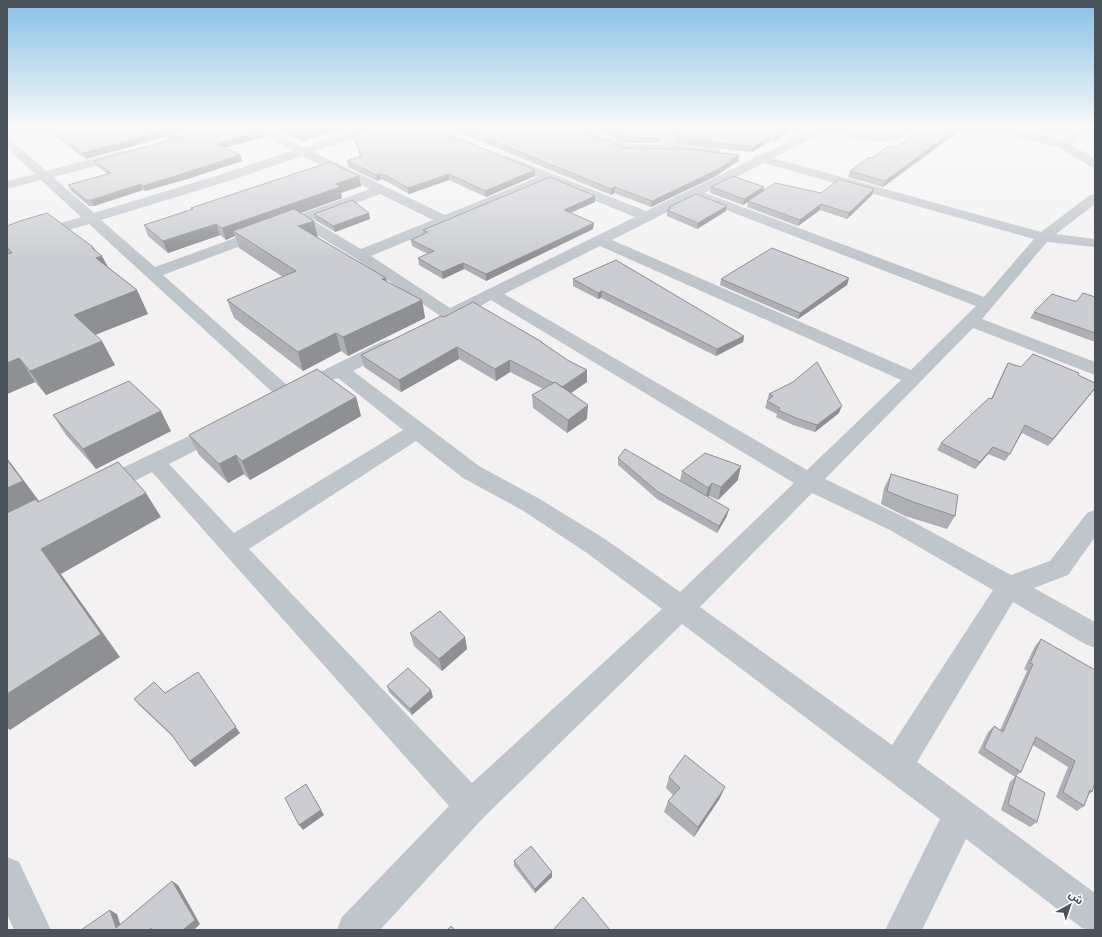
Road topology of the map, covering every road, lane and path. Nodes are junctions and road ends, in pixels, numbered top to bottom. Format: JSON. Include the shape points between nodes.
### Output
{"nodes":[{"id":1,"x":40,"y":172,"type":"edge"},
{"id":2,"x":57,"y":172,"type":"edge"},
{"id":3,"x":239,"y":172,"type":"edge"},
{"id":4,"x":345,"y":172,"type":"edge"},
{"id":5,"x":536,"y":172,"type":"edge"},
{"id":6,"x":737,"y":172,"type":"edge"},
{"id":7,"x":809,"y":172,"type":"edge"},
{"id":8,"x":44,"y":175,"type":"junction"},
{"id":9,"x":549,"y":177,"type":"junction"},
{"id":10,"x":7,"y":185,"type":"edge"},
{"id":11,"x":382,"y":189,"type":"junction"},
{"id":12,"x":694,"y":193,"type":"junction"},
{"id":13,"x":1095,"y":198,"type":"edge"},
{"id":14,"x":648,"y":217,"type":"junction"},
{"id":15,"x":92,"y":218,"type":"junction"},
{"id":16,"x":301,"y":219,"type":"junction"},
{"id":17,"x":444,"y":220,"type":"junction"},
{"id":18,"x":1043,"y":237,"type":"junction"},
{"id":19,"x":600,"y":240,"type":"junction"},
{"id":20,"x":1095,"y":243,"type":"edge"},
{"id":21,"x":7,"y":244,"type":"edge"},
{"id":22,"x":360,"y":255,"type":"junction"},
{"id":23,"x":153,"y":273,"type":"junction"},
{"id":24,"x":492,"y":294,"type":"junction"},
{"id":25,"x":987,"y":304,"type":"junction"},
{"id":26,"x":970,"y":321,"type":"junction"},
{"id":27,"x":402,"y":339,"type":"edge"},
{"id":28,"x":1095,"y":369,"type":"edge"},
{"id":29,"x":340,"y":370,"type":"junction"},
{"id":30,"x":914,"y":378,"type":"junction"},
{"id":31,"x":232,"y":424,"type":"edge"},
{"id":32,"x":417,"y":431,"type":"junction"},
{"id":33,"x":155,"y":462,"type":"junction"},
{"id":34,"x":808,"y":481,"type":"junction"},
{"id":35,"x":92,"y":493,"type":"edge"},
{"id":36,"x":1095,"y":519,"type":"edge"},
{"id":37,"x":232,"y":547,"type":"junction"},
{"id":38,"x":1009,"y":587,"type":"junction"},
{"id":39,"x":681,"y":608,"type":"junction"},
{"id":40,"x":1095,"y":636,"type":"edge"},
{"id":41,"x":896,"y":766,"type":"junction"},
{"id":42,"x":471,"y":806,"type":"junction"},
{"id":43,"x":960,"y":815,"type":"junction"},
{"id":44,"x":7,"y":874,"type":"edge"},
{"id":45,"x":1095,"y":915,"type":"edge"},
{"id":46,"x":33,"y":930,"type":"edge"},
{"id":47,"x":355,"y":930,"type":"edge"},
{"id":48,"x":903,"y":930,"type":"edge"}],
"edges":[{"from":1,"to":8,"type":"street"},
{"from":2,"to":8,"type":"street"},
{"from":3,"to":15,"type":"street"},
{"from":4,"to":11,"type":"street"},
{"from":5,"to":9,"type":"street"},
{"from":6,"to":12,"type":"street"},
{"from":7,"to":18,"type":"street"},
{"from":8,"to":10,"type":"street"},
{"from":8,"to":15,"type":"street"},
{"from":9,"to":14,"type":"street"},
{"from":9,"to":17,"type":"street"},
{"from":11,"to":16,"type":"street"},
{"from":11,"to":17,"type":"street"},
{"from":12,"to":14,"type":"street"},
{"from":12,"to":25,"type":"street"},
{"from":13,"to":18,"type":"street"},
{"from":14,"to":19,"type":"street"},
{"from":15,"to":21,"type":"street"},
{"from":15,"to":23,"type":"street"},
{"from":16,"to":22,"type":"street"},
{"from":16,"to":23,"type":"street"},
{"from":17,"to":22,"type":"street"},
{"from":18,"to":20,"type":"street"},
{"from":18,"to":25,"type":"street"},
{"from":19,"to":24,"type":"street"},
{"from":19,"to":30,"type":"street"},
{"from":22,"to":24,"type":"street","via":[[443,319]]},
{"from":23,"to":29,"type":"street","via":[[294,393]]},
{"from":24,"to":34,"type":"street"},
{"from":25,"to":26,"type":"street"},
{"from":26,"to":28,"type":"street"},
{"from":26,"to":30,"type":"street"},
{"from":27,"to":29,"type":"street"},
{"from":29,"to":32,"type":"street"},
{"from":30,"to":34,"type":"street"},
{"from":31,"to":33,"type":"street"},
{"from":32,"to":37,"type":"street"},
{"from":32,"to":39,"type":"street","via":[[471,472],[530,504],[596,546]]},
{"from":33,"to":35,"type":"street"},
{"from":33,"to":37,"type":"street"},
{"from":34,"to":38,"type":"street","via":[[898,524]]},
{"from":34,"to":39,"type":"street"},
{"from":36,"to":38,"type":"street","via":[[1059,568]]},
{"from":37,"to":42,"type":"street"},
{"from":38,"to":40,"type":"street"},
{"from":38,"to":41,"type":"street"},
{"from":39,"to":41,"type":"street"},
{"from":39,"to":42,"type":"street"},
{"from":41,"to":43,"type":"street"},
{"from":42,"to":47,"type":"street"},
{"from":43,"to":45,"type":"street"},
{"from":43,"to":48,"type":"street"},
{"from":44,"to":46,"type":"street"}]}
